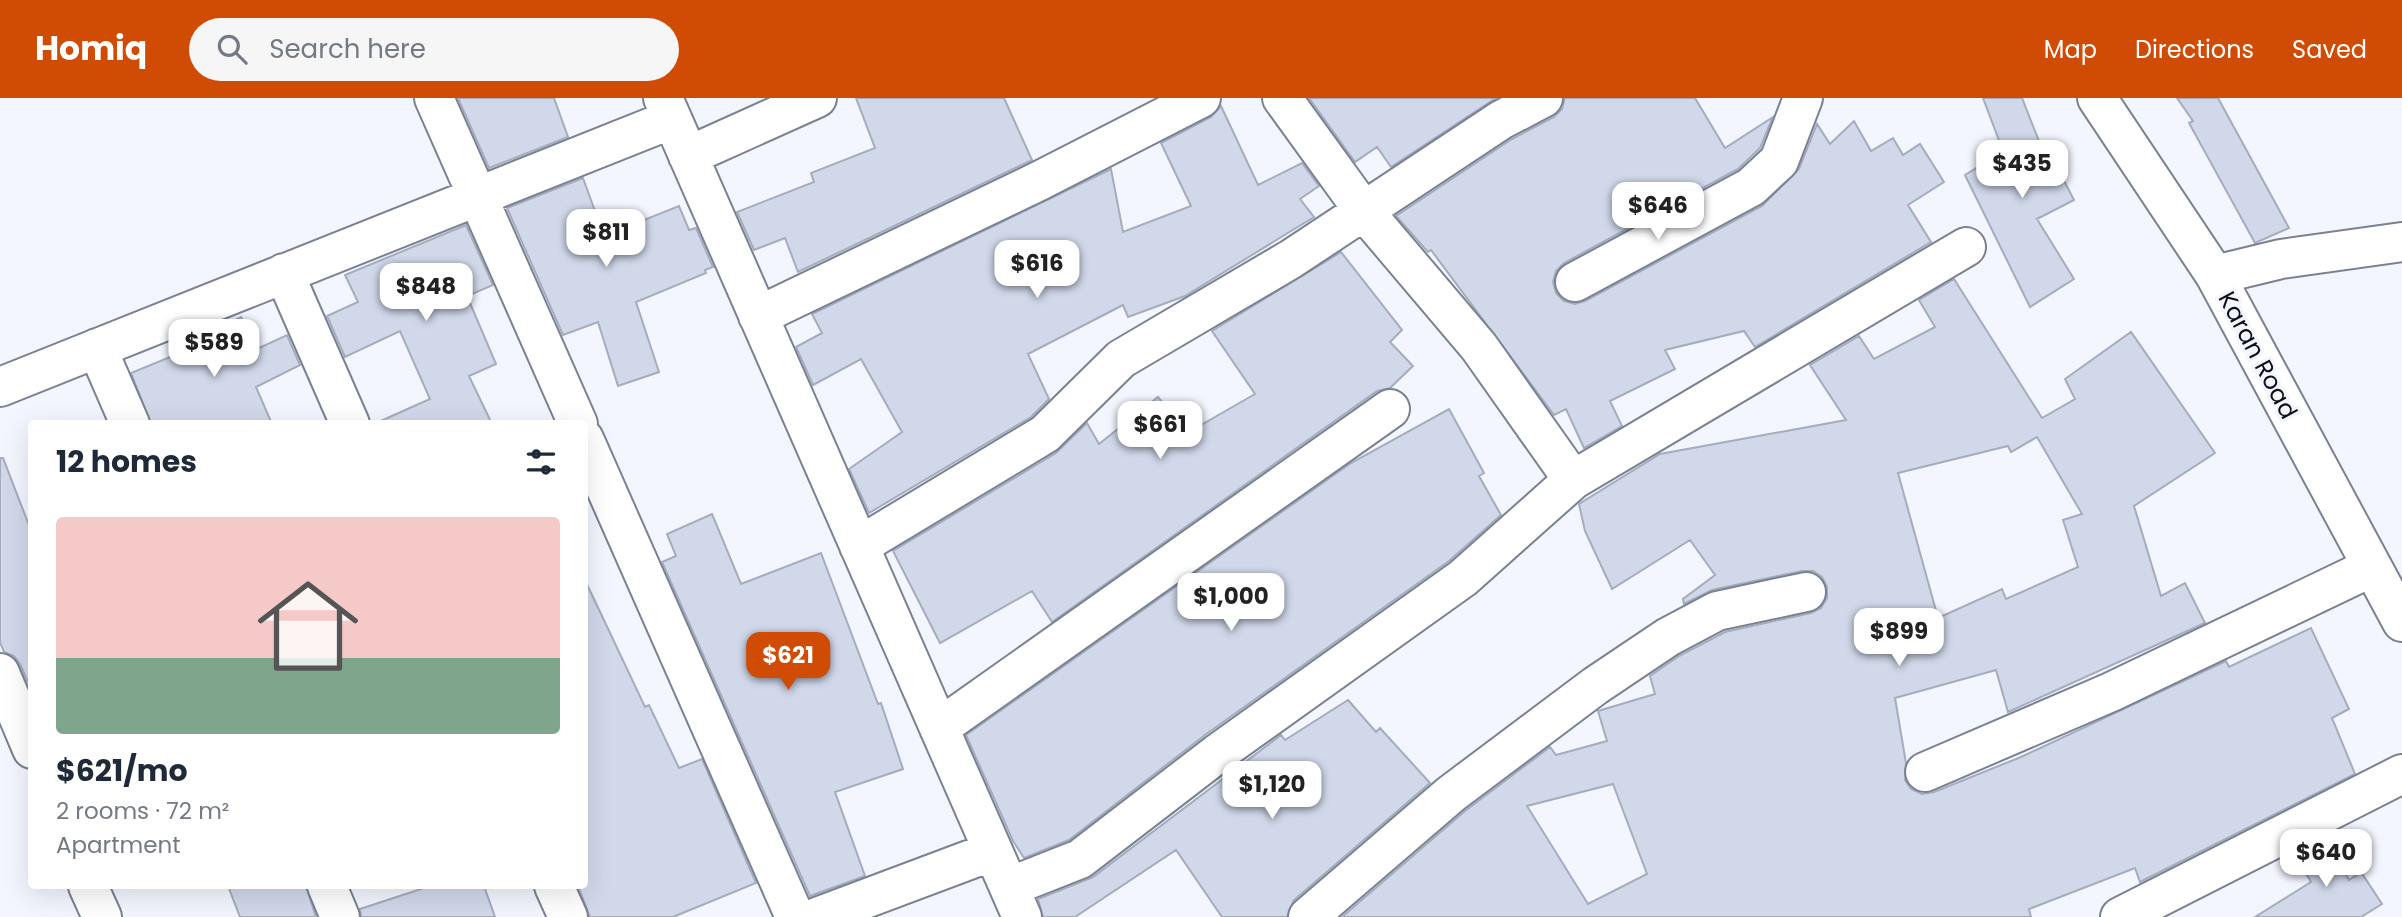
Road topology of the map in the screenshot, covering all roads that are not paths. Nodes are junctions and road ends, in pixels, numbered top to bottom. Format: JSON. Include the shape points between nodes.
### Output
{"nodes":[{"id":1,"x":434,"y":98,"type":"edge"},
{"id":2,"x":817,"y":98,"type":"edge"},
{"id":3,"x":1201,"y":98,"type":"edge"},
{"id":4,"x":1282,"y":98,"type":"edge"},
{"id":5,"x":1543,"y":98,"type":"edge"},
{"id":6,"x":1803,"y":98,"type":"edge"},
{"id":7,"x":2097,"y":98,"type":"edge"},
{"id":8,"x":667,"y":108,"type":"edge"},
{"id":9,"x":688,"y":156,"type":"junction"},
{"id":10,"x":477,"y":195,"type":"junction"},
{"id":11,"x":1363,"y":210,"type":"junction"},
{"id":12,"x":2402,"y":242,"type":"edge"},
{"id":13,"x":1966,"y":247,"type":"dead end"},
{"id":14,"x":284,"y":273,"type":"junction"},
{"id":15,"x":2215,"y":275,"type":"junction"},
{"id":16,"x":1575,"y":282,"type":"dead end"},
{"id":17,"x":758,"y":316,"type":"junction"},
{"id":18,"x":97,"y":348,"type":"junction"},
{"id":19,"x":0,"y":387,"type":"edge"},
{"id":20,"x":1390,"y":409,"type":"dead end"},
{"id":21,"x":128,"y":420,"type":"edge"},
{"id":22,"x":348,"y":420,"type":"edge"},
{"id":23,"x":576,"y":420,"type":"edge"},
{"id":24,"x":588,"y":448,"type":"edge"},
{"id":25,"x":1573,"y":480,"type":"junction"},
{"id":26,"x":859,"y":545,"type":"junction"},
{"id":27,"x":2372,"y":567,"type":"junction"},
{"id":28,"x":1806,"y":593,"type":"dead end"},
{"id":29,"x":2402,"y":622,"type":"edge"},
{"id":30,"x":0,"y":673,"type":"edge"},
{"id":31,"x":939,"y":728,"type":"junction"},
{"id":32,"x":28,"y":740,"type":"edge"},
{"id":33,"x":1925,"y":772,"type":"dead end"},
{"id":34,"x":2402,"y":774,"type":"edge"},
{"id":35,"x":993,"y":851,"type":"junction"},
{"id":36,"x":89,"y":889,"type":"edge"},
{"id":37,"x":328,"y":889,"type":"edge"},
{"id":38,"x":555,"y":889,"type":"edge"},
{"id":39,"x":1016,"y":902,"type":"edge"},
{"id":40,"x":102,"y":917,"type":"edge"},
{"id":41,"x":340,"y":917,"type":"edge"},
{"id":42,"x":568,"y":917,"type":"edge"},
{"id":43,"x":795,"y":917,"type":"edge"},
{"id":44,"x":817,"y":917,"type":"edge"},
{"id":45,"x":1308,"y":917,"type":"edge"},
{"id":46,"x":2120,"y":917,"type":"edge"}],
"edges":[{"from":1,"to":10,"type":"street"},
{"from":2,"to":9,"type":"street"},
{"from":3,"to":17,"type":"street"},
{"from":4,"to":11,"type":"street"},
{"from":5,"to":11,"type":"street","via":[[1501,120]]},
{"from":6,"to":16,"type":"street","via":[[1779,161],[1751,187]]},
{"from":7,"to":15,"type":"street","name":"Karan Road"},
{"from":8,"to":9,"type":"street"},
{"from":8,"to":10,"type":"street"},
{"from":9,"to":17,"type":"street"},
{"from":10,"to":14,"type":"street"},
{"from":10,"to":23,"type":"street"},
{"from":11,"to":25,"type":"street","via":[[1479,347]]},
{"from":11,"to":26,"type":"street","via":[[1121,359],[1045,434]]},
{"from":12,"to":15,"type":"street","via":[[2281,259]]},
{"from":13,"to":25,"type":"street"},
{"from":14,"to":18,"type":"street"},
{"from":14,"to":22,"type":"street"},
{"from":15,"to":27,"type":"street","name":"Karan Road"},
{"from":17,"to":26,"type":"street"},
{"from":18,"to":19,"type":"street"},
{"from":18,"to":21,"type":"street"},
{"from":20,"to":31,"type":"street"},
{"from":24,"to":43,"type":"street"},
{"from":25,"to":39,"type":"street","via":[[1463,578]]},
{"from":26,"to":31,"type":"street"},
{"from":27,"to":29,"type":"street","name":"Karan Road"},
{"from":27,"to":33,"type":"street","via":[[2110,692]]},
{"from":28,"to":45,"type":"street","via":[[1717,611],[1668,637],[1451,794]]},
{"from":30,"to":32,"type":"street"},
{"from":31,"to":35,"type":"street"},
{"from":34,"to":46,"type":"street"},
{"from":35,"to":39,"type":"street"},
{"from":35,"to":44,"type":"street"},
{"from":36,"to":40,"type":"street"},
{"from":37,"to":41,"type":"street"},
{"from":38,"to":42,"type":"street"}]}
